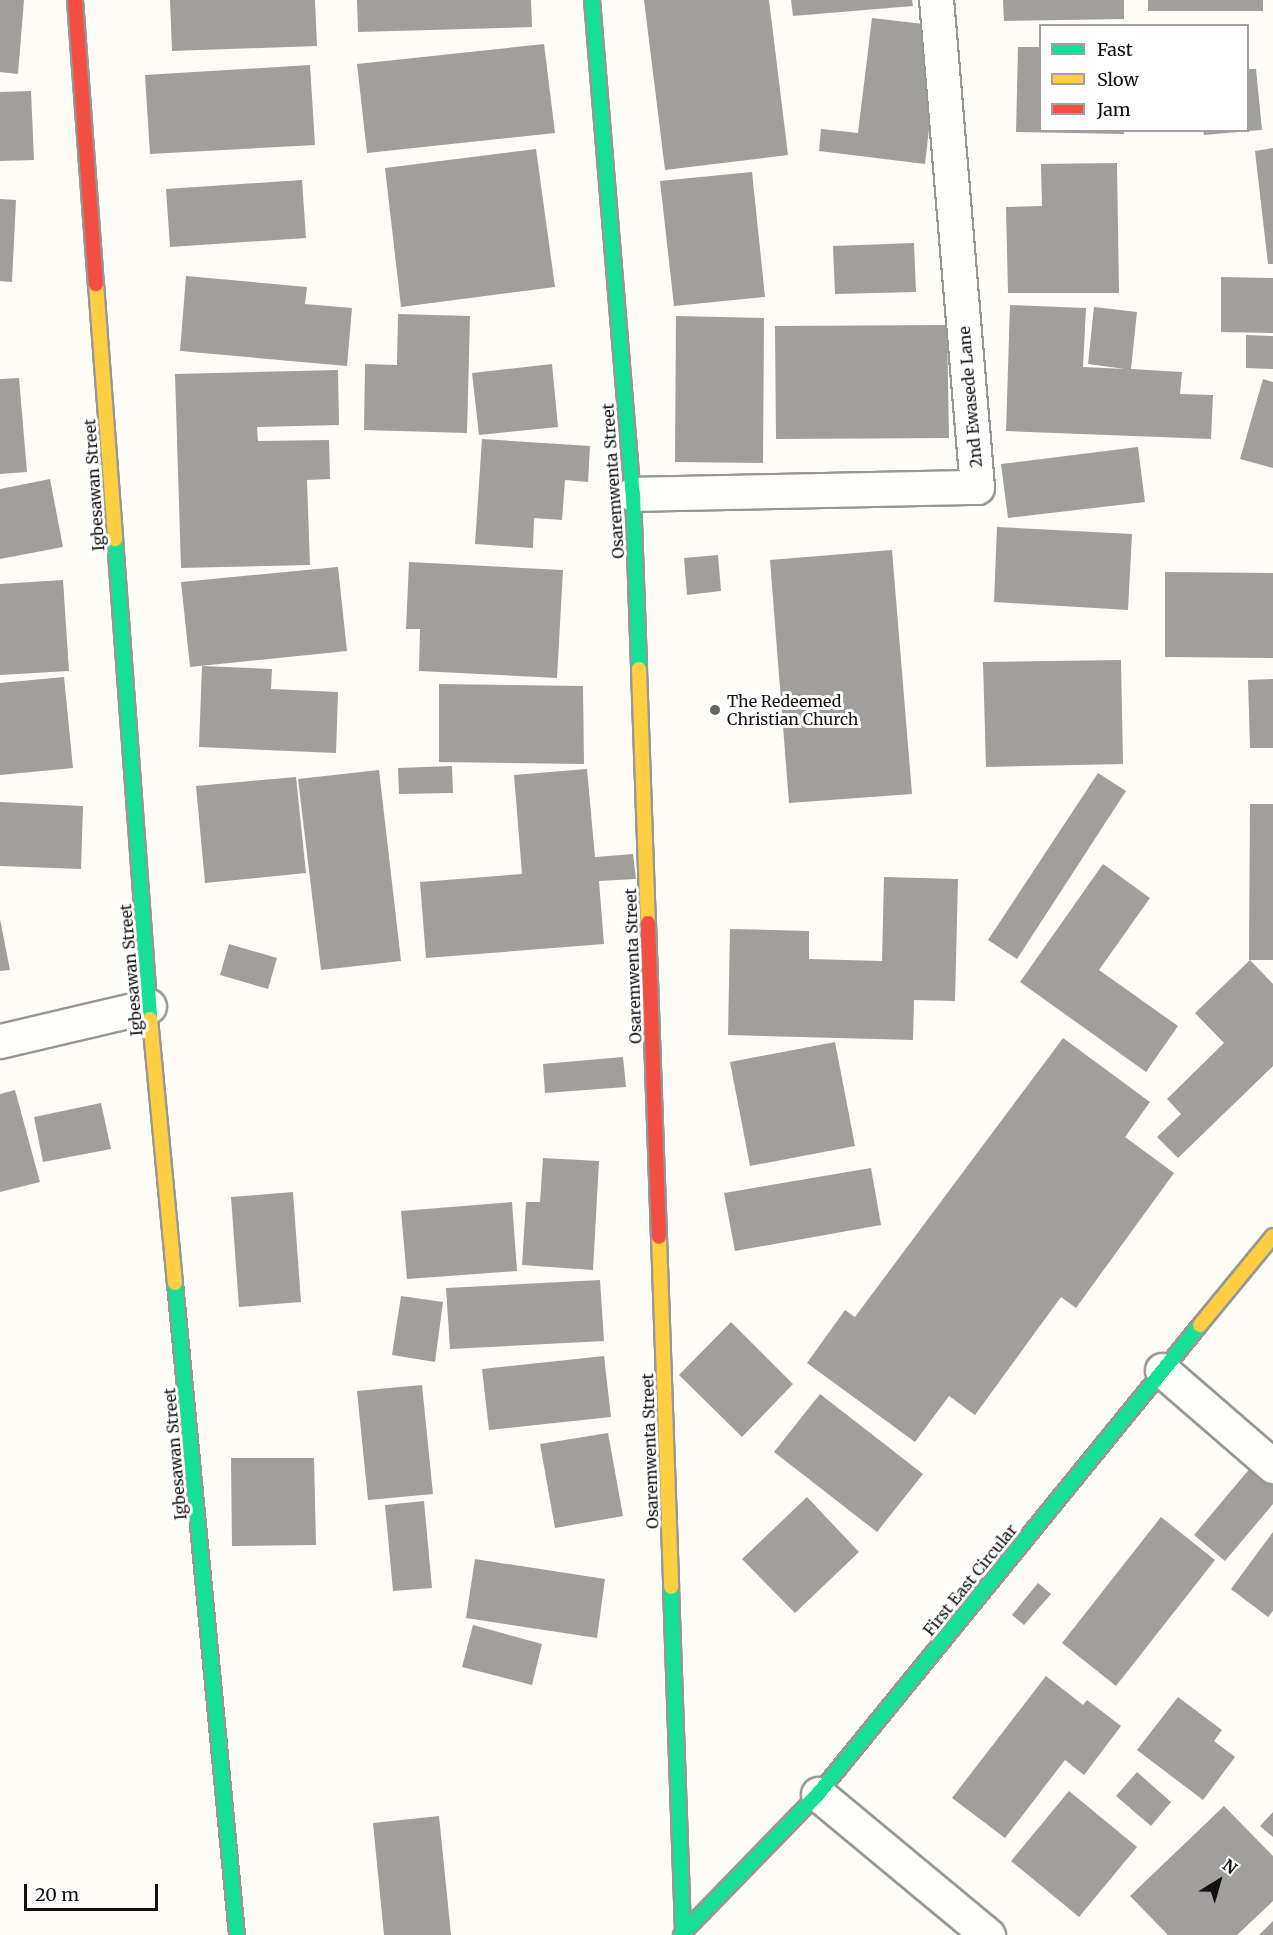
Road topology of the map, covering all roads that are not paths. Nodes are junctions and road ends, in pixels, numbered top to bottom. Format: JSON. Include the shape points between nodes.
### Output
{"nodes":[{"id":1,"x":75,"y":0,"type":"edge"},
{"id":2,"x":591,"y":0,"type":"edge"},
{"id":3,"x":936,"y":0,"type":"edge"},
{"id":4,"x":633,"y":494,"type":"junction"},
{"id":5,"x":150,"y":1006,"type":"junction"},
{"id":6,"x":0,"y":1041,"type":"edge"},
{"id":7,"x":1273,"y":1236,"type":"edge"},
{"id":8,"x":1162,"y":1370,"type":"junction"},
{"id":9,"x":1273,"y":1466,"type":"edge"},
{"id":10,"x":818,"y":1794,"type":"junction"},
{"id":11,"x":682,"y":1933,"type":"edge"},
{"id":12,"x":237,"y":1935,"type":"edge"},
{"id":13,"x":988,"y":1935,"type":"edge"}],
"edges":[{"from":1,"to":5,"type":"street","name":"Igbesawan Street"},
{"from":2,"to":4,"type":"street","name":"Osaremwenta Street"},
{"from":3,"to":4,"type":"street","name":"2nd Ewasede Lane","via":[[977,487]]},
{"from":4,"to":11,"type":"street","name":"Osaremwenta Street"},
{"from":5,"to":6,"type":"street"},
{"from":5,"to":12,"type":"street","name":"Igbesawan Street"},
{"from":7,"to":8,"type":"street","name":"First East Circular"},
{"from":8,"to":9,"type":"street"},
{"from":8,"to":10,"type":"street","name":"First East Circular"},
{"from":10,"to":11,"type":"street","name":"First East Circular"},
{"from":10,"to":13,"type":"street"}]}
